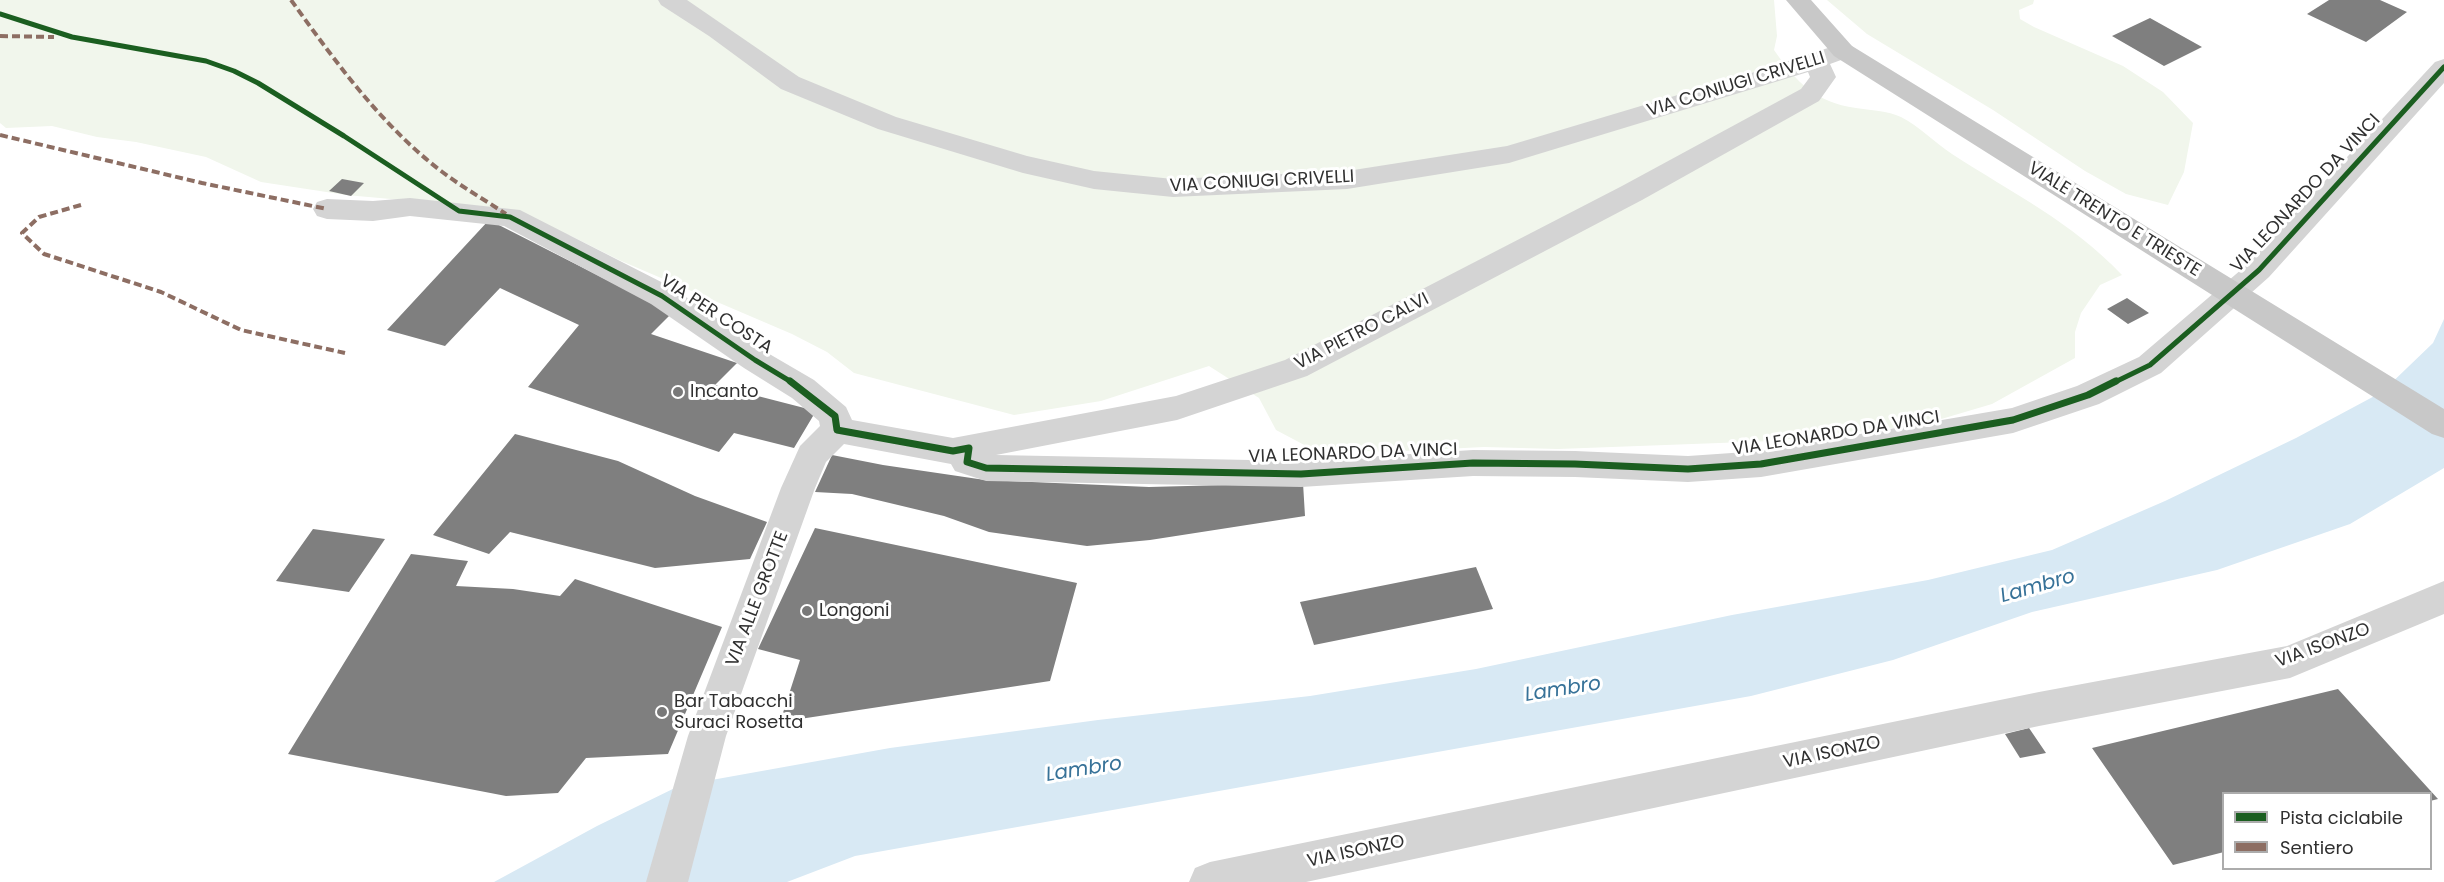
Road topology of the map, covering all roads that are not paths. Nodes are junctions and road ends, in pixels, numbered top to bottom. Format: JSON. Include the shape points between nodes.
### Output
{"nodes":[{"id":1,"x":670,"y":0,"type":"edge"},
{"id":2,"x":1798,"y":0,"type":"edge"},
{"id":3,"x":1830,"y":56,"type":"junction"},
{"id":4,"x":2444,"y":67,"type":"edge"},
{"id":5,"x":327,"y":208,"type":"dead end"},
{"id":6,"x":2444,"y":425,"type":"edge"},
{"id":7,"x":837,"y":430,"type":"junction"},
{"id":8,"x":969,"y":448,"type":"junction"},
{"id":9,"x":2444,"y":596,"type":"edge"},
{"id":10,"x":667,"y":882,"type":"edge"},
{"id":11,"x":1210,"y":882,"type":"edge"}],
"edges":[{"from":1,"to":3,"type":"street","name":"VIA CONIUGI CRIVELLI","via":[[790,83],[887,123],[1023,164],[1094,180],[1173,188],[1347,180],[1509,154]]},
{"from":2,"to":3,"type":"main road","name":"VIALE TRENTO E TRIESTE"},
{"from":3,"to":6,"type":"main road","name":"VIALE TRENTO E TRIESTE","via":[[1891,82]]},
{"from":3,"to":8,"type":"street","name":"VIA PIETRO CALVI","via":[[1823,77],[1810,94],[1642,187],[1296,368],[1178,408]]},
{"from":4,"to":8,"type":"street","name":"VIA LEONARDO DA VINCI","via":[[2259,270],[2150,365],[2088,395],[2013,420],[1761,464],[1688,469],[1473,464],[1301,474],[986,468],[967,462]]},
{"from":5,"to":7,"type":"street","name":"VIA PER COSTA","via":[[373,211],[410,207],[510,217],[662,296],[803,388],[835,416]]},
{"from":7,"to":8,"type":"street","name":"VIA PIETRO CALVI","via":[[953,451]]},
{"from":7,"to":10,"type":"street","name":"VIA ALLE GROTTE","via":[[812,454],[745,629],[707,736]]},
{"from":9,"to":11,"type":"street","name":"VIA ISONZO","via":[[2289,662]]}]}
